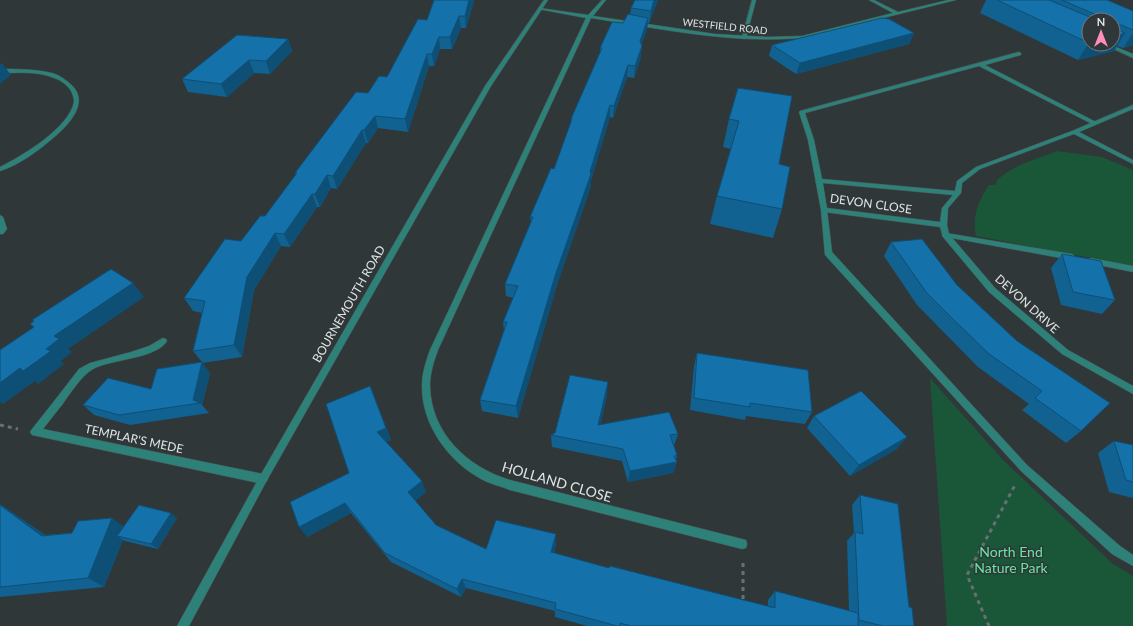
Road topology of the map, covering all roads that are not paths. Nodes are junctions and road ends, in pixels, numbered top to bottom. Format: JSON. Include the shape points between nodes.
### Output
{"nodes":[{"id":1,"x":546,"y":0,"type":"edge"},
{"id":2,"x":604,"y":0,"type":"edge"},
{"id":3,"x":754,"y":0,"type":"edge"},
{"id":4,"x":871,"y":0,"type":"edge"},
{"id":5,"x":954,"y":0,"type":"edge"},
{"id":6,"x":540,"y":9,"type":"junction"},
{"id":7,"x":898,"y":14,"type":"junction"},
{"id":8,"x":590,"y":17,"type":"junction"},
{"id":9,"x":744,"y":38,"type":"junction"},
{"id":10,"x":1121,"y":51,"type":"edge"},
{"id":11,"x":1019,"y":54,"type":"dead end"},
{"id":12,"x":1133,"y":56,"type":"edge"},
{"id":13,"x":979,"y":64,"type":"junction"},
{"id":14,"x":0,"y":71,"type":"edge"},
{"id":15,"x":1133,"y":107,"type":"edge"},
{"id":16,"x":1094,"y":124,"type":"junction"},
{"id":17,"x":1074,"y":132,"type":"junction"},
{"id":18,"x":1133,"y":162,"type":"edge"},
{"id":19,"x":0,"y":170,"type":"edge"},
{"id":20,"x":819,"y":180,"type":"junction"},
{"id":21,"x":958,"y":193,"type":"junction"},
{"id":22,"x":824,"y":210,"type":"junction"},
{"id":23,"x":0,"y":218,"type":"edge"},
{"id":24,"x":943,"y":225,"type":"junction"},
{"id":25,"x":0,"y":232,"type":"edge"},
{"id":26,"x":946,"y":235,"type":"junction"},
{"id":27,"x":1133,"y":269,"type":"edge"},
{"id":28,"x":163,"y":341,"type":"dead end"},
{"id":29,"x":1133,"y":390,"type":"edge"},
{"id":30,"x":264,"y":479,"type":"junction"},
{"id":31,"x":742,"y":544,"type":"road end"},
{"id":32,"x":1133,"y":561,"type":"edge"},
{"id":33,"x":183,"y":626,"type":"edge"}],
"edges":[{"from":1,"to":6,"type":"street","name":"BOURNEMOUTH ROAD"},
{"from":2,"to":8,"type":"street"},
{"from":3,"to":9,"type":"street"},
{"from":4,"to":7,"type":"street"},
{"from":5,"to":7,"type":"street","name":"WESTFIELD ROAD"},
{"from":6,"to":8,"type":"street","name":"WESTFIELD ROAD"},
{"from":6,"to":30,"type":"street","name":"BOURNEMOUTH ROAD","via":[[488,86]]},
{"from":7,"to":9,"type":"street","name":"WESTFIELD ROAD","via":[[802,37]]},
{"from":8,"to":9,"type":"street","name":"WESTFIELD ROAD"},
{"from":8,"to":31,"type":"street","name":"HOLLAND CLOSE","via":[[433,351],[426,372],[430,412],[449,448],[482,474],[528,491]]},
{"from":10,"to":12,"type":"street"},
{"from":11,"to":13,"type":"street"},
{"from":13,"to":16,"type":"street"},
{"from":13,"to":20,"type":"street","name":"DEVON CLOSE","via":[[802,112]]},
{"from":14,"to":19,"type":"street","via":[[36,72],[57,77],[72,87],[77,99],[71,115],[58,131],[31,154]]},
{"from":15,"to":16,"type":"street","name":"DEVON DRIVE"},
{"from":16,"to":17,"type":"street","name":"DEVON DRIVE"},
{"from":17,"to":18,"type":"street"},
{"from":17,"to":21,"type":"street","name":"DEVON DRIVE","via":[[978,168],[959,182]]},
{"from":20,"to":21,"type":"street","name":"DEVON CLOSE"},
{"from":20,"to":22,"type":"street","name":"DEVON CLOSE"},
{"from":21,"to":24,"type":"street","name":"DEVON DRIVE","via":[[945,208]]},
{"from":22,"to":24,"type":"street","name":"DEVON CLOSE"},
{"from":22,"to":32,"type":"street","via":[[828,253],[1024,468],[1116,550]]},
{"from":23,"to":25,"type":"street","via":[[3,229]]},
{"from":24,"to":26,"type":"street","name":"DEVON DRIVE"},
{"from":26,"to":27,"type":"street"},
{"from":26,"to":29,"type":"street","name":"DEVON DRIVE","via":[[992,290],[1065,352]]},
{"from":28,"to":30,"type":"street","name":"TEMPLAR'S MEDE","via":[[152,348],[93,365],[82,372],[35,432]]},
{"from":30,"to":33,"type":"street","name":"BOURNEMOUTH ROAD"}]}
